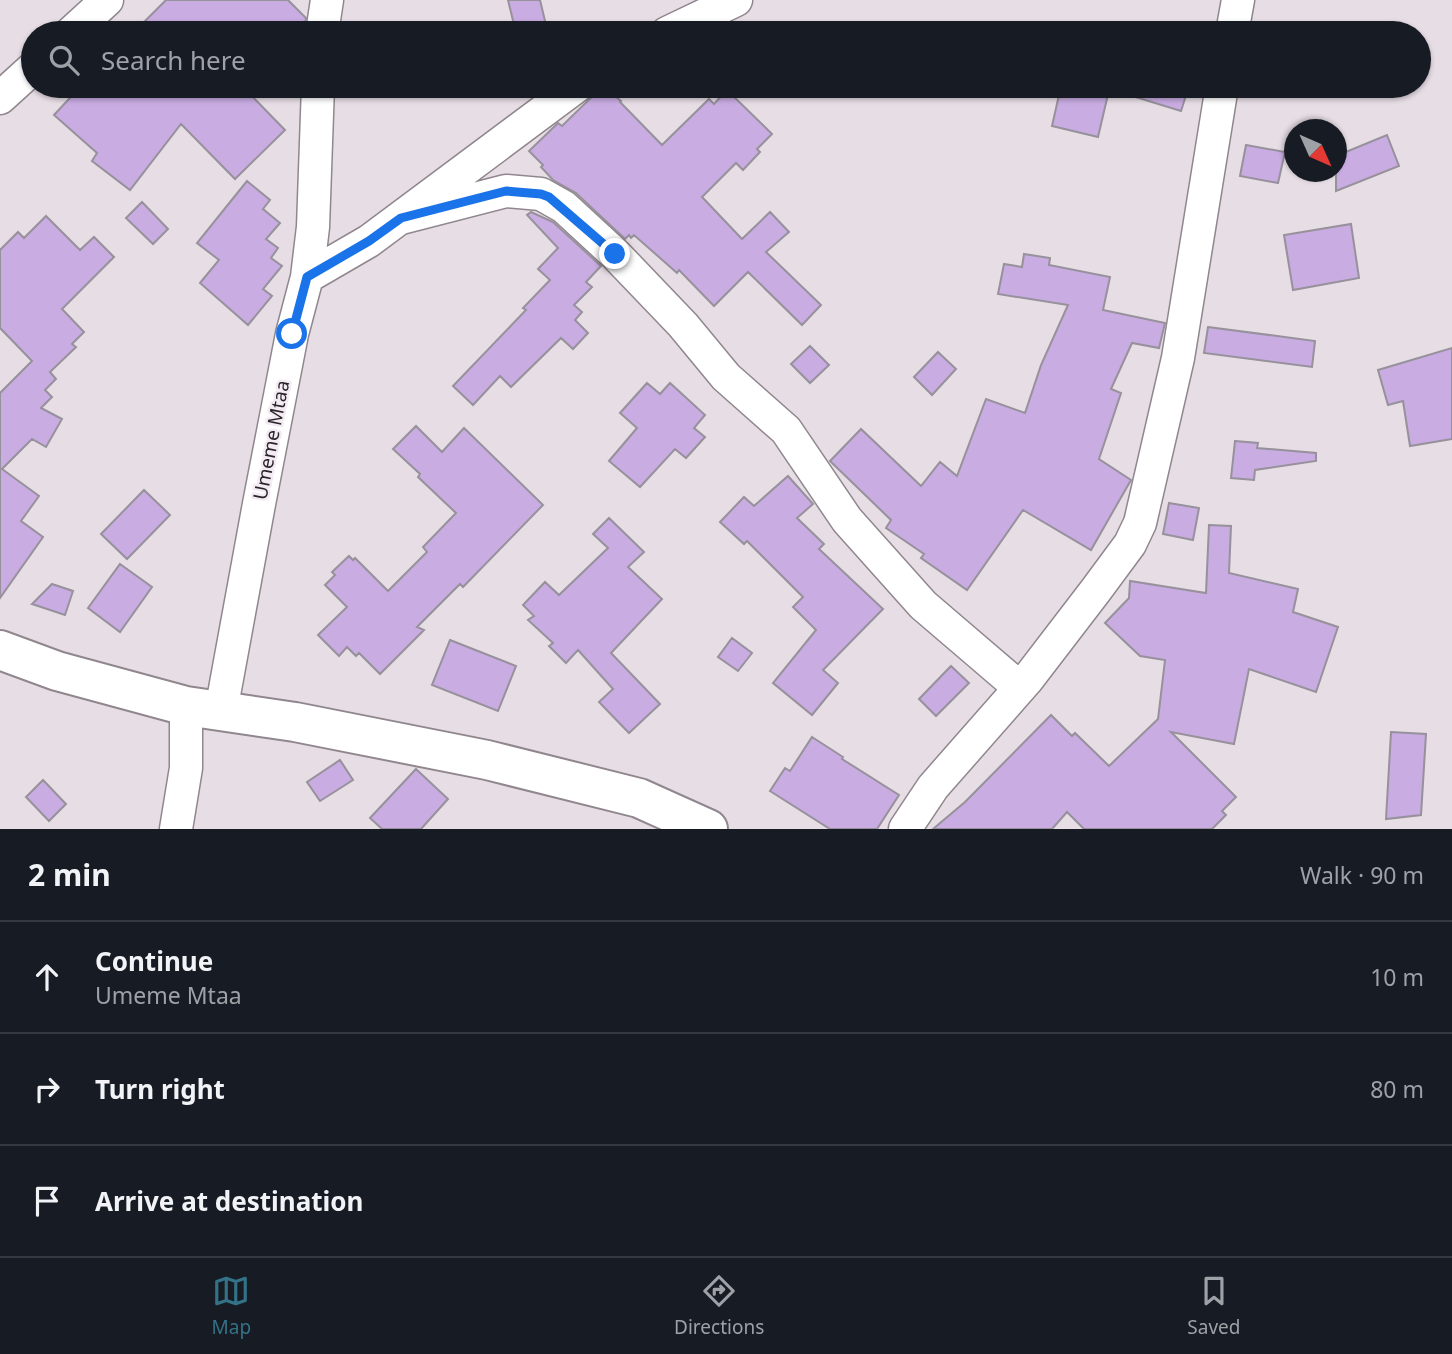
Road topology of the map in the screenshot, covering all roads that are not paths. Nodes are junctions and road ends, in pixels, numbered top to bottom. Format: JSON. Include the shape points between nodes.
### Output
{"nodes":[{"id":1,"x":107,"y":0,"type":"edge"},
{"id":2,"x":327,"y":0,"type":"edge"},
{"id":3,"x":736,"y":0,"type":"edge"},
{"id":4,"x":1238,"y":0,"type":"edge"},
{"id":5,"x":84,"y":21,"type":"edge"},
{"id":6,"x":324,"y":21,"type":"edge"},
{"id":7,"x":692,"y":21,"type":"edge"},
{"id":8,"x":1234,"y":21,"type":"edge"},
{"id":9,"x":21,"y":79,"type":"edge"},
{"id":10,"x":0,"y":98,"type":"edge"},
{"id":11,"x":318,"y":98,"type":"edge"},
{"id":12,"x":561,"y":98,"type":"edge"},
{"id":13,"x":1220,"y":98,"type":"edge"},
{"id":14,"x":401,"y":218,"type":"junction"},
{"id":15,"x":307,"y":277,"type":"junction"},
{"id":16,"x":0,"y":650,"type":"edge"},
{"id":17,"x":1020,"y":688,"type":"junction"},
{"id":18,"x":204,"y":708,"type":"junction"},
{"id":19,"x":176,"y":829,"type":"edge"},
{"id":20,"x":708,"y":829,"type":"edge"},
{"id":21,"x":905,"y":829,"type":"edge"}],
"edges":[{"from":1,"to":5,"type":"street"},
{"from":2,"to":6,"type":"street"},
{"from":3,"to":7,"type":"street"},
{"from":4,"to":8,"type":"street"},
{"from":9,"to":10,"type":"street"},
{"from":11,"to":15,"type":"street","name":"Umeme Mtaa"},
{"from":12,"to":14,"type":"street"},
{"from":13,"to":17,"type":"street","via":[[1178,358],[1140,523],[1097,590]]},
{"from":14,"to":15,"type":"street"},
{"from":14,"to":17,"type":"street","via":[[506,191],[541,194],[564,207],[666,307],[726,377],[786,430],[847,520],[923,605]]},
{"from":15,"to":18,"type":"street","name":"Umeme Mtaa"},
{"from":16,"to":18,"type":"street","via":[[58,671]]},
{"from":17,"to":21,"type":"street","via":[[933,787]]},
{"from":18,"to":19,"type":"street","name":"Umeme Mtaa","via":[[186,768]]},
{"from":18,"to":20,"type":"street","via":[[487,760],[639,798]]}]}
